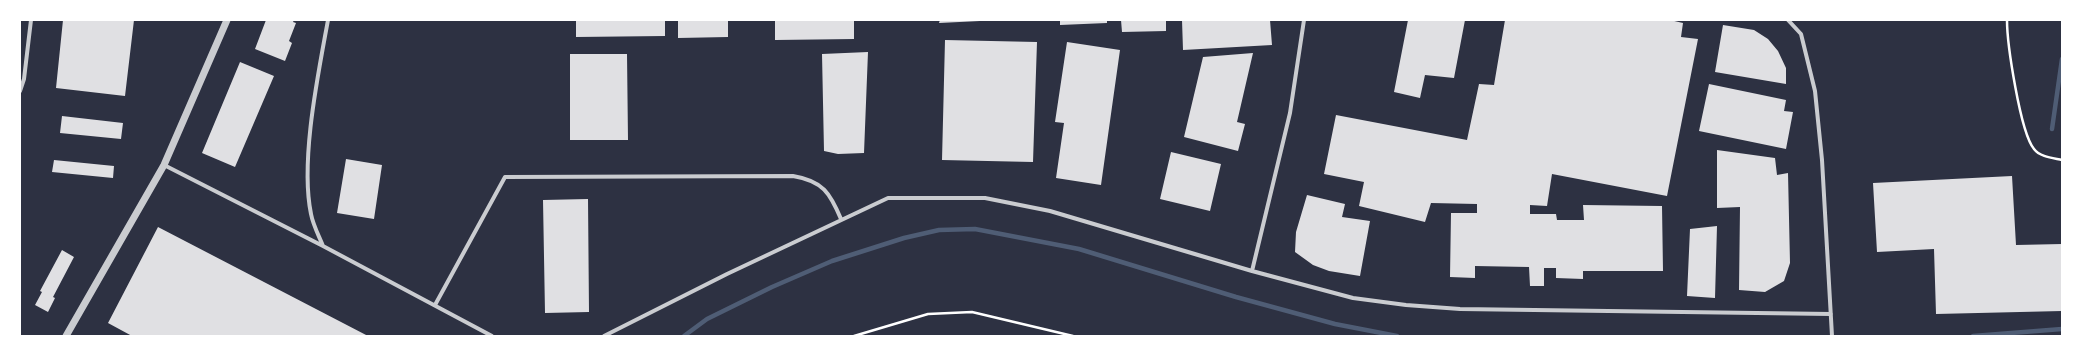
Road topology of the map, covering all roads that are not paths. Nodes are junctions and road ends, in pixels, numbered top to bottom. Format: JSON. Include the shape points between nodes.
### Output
{"nodes":[{"id":1,"x":31,"y":20,"type":"edge"},
{"id":2,"x":227,"y":20,"type":"edge"},
{"id":3,"x":328,"y":20,"type":"edge"},
{"id":4,"x":1304,"y":20,"type":"edge"},
{"id":5,"x":1788,"y":20,"type":"edge"},
{"id":6,"x":20,"y":91,"type":"edge"},
{"id":7,"x":164,"y":165,"type":"junction"},
{"id":8,"x":841,"y":219,"type":"junction"},
{"id":9,"x":324,"y":246,"type":"junction"},
{"id":10,"x":1252,"y":271,"type":"junction"},
{"id":11,"x":435,"y":305,"type":"junction"},
{"id":12,"x":1831,"y":314,"type":"junction"},
{"id":13,"x":66,"y":336,"type":"edge"},
{"id":14,"x":492,"y":336,"type":"edge"},
{"id":15,"x":606,"y":336,"type":"edge"},
{"id":16,"x":1832,"y":336,"type":"edge"}],
"edges":[{"from":1,"to":6,"type":"street","via":[[24,79]]},
{"from":2,"to":7,"type":"street"},
{"from":3,"to":9,"type":"street","via":[[311,124],[308,182],[311,215]]},
{"from":4,"to":10,"type":"street","via":[[1290,113]]},
{"from":5,"to":12,"type":"street","via":[[1801,34],[1815,91],[1822,160]]},
{"from":7,"to":9,"type":"street"},
{"from":7,"to":13,"type":"street"},
{"from":8,"to":10,"type":"street","via":[[888,198],[985,198],[1043,210]]},
{"from":8,"to":11,"type":"street","via":[[827,191],[807,178],[793,176],[505,177]]},
{"from":8,"to":15,"type":"street"},
{"from":9,"to":11,"type":"street"},
{"from":10,"to":12,"type":"street","via":[[1354,298],[1414,306],[1460,309]]},
{"from":11,"to":14,"type":"street"},
{"from":12,"to":16,"type":"street"}]}
